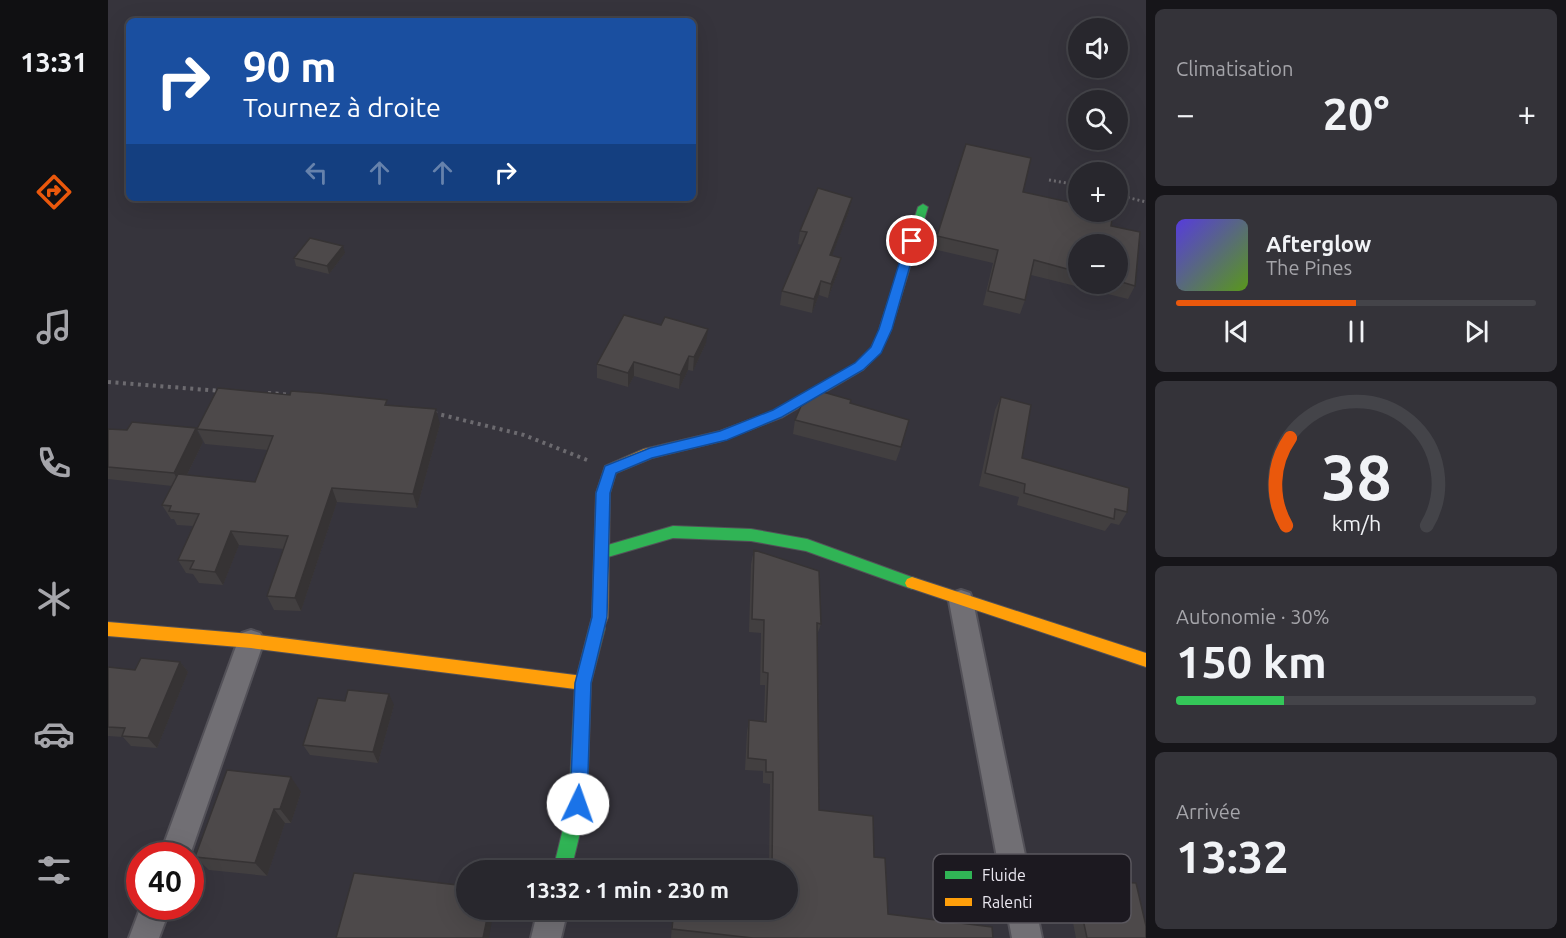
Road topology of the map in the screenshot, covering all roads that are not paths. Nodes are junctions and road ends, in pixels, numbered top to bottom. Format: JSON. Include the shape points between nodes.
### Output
{"nodes":[{"id":1,"x":923,"y":207,"type":"dead end"},
{"id":2,"x":601,"y":553,"type":"junction"},
{"id":3,"x":961,"y":601,"type":"junction"},
{"id":4,"x":108,"y":629,"type":"edge"},
{"id":5,"x":252,"y":641,"type":"junction"},
{"id":6,"x":1146,"y":660,"type":"edge"},
{"id":7,"x":583,"y":683,"type":"junction"},
{"id":8,"x":180,"y":842,"type":"edge"},
{"id":9,"x":1011,"y":854,"type":"edge"},
{"id":10,"x":564,"y":860,"type":"edge"},
{"id":11,"x":151,"y":920,"type":"edge"},
{"id":12,"x":550,"y":920,"type":"edge"},
{"id":13,"x":1024,"y":923,"type":"edge"},
{"id":14,"x":144,"y":938,"type":"edge"},
{"id":15,"x":546,"y":938,"type":"edge"},
{"id":16,"x":1027,"y":938,"type":"edge"}],
"edges":[{"from":1,"to":2,"type":"street","via":[[876,350],[859,367],[777,414],[722,436],[650,453],[610,470],[603,493]]},
{"from":2,"to":3,"type":"street","via":[[673,532],[751,535],[807,545]]},
{"from":2,"to":7,"type":"street","via":[[600,617]]},
{"from":3,"to":6,"type":"street"},
{"from":3,"to":9,"type":"street"},
{"from":4,"to":5,"type":"street"},
{"from":5,"to":7,"type":"street"},
{"from":5,"to":8,"type":"street"},
{"from":7,"to":10,"type":"street","via":[[578,804]]},
{"from":11,"to":14,"type":"street"},
{"from":12,"to":15,"type":"street"},
{"from":13,"to":16,"type":"street"}]}
